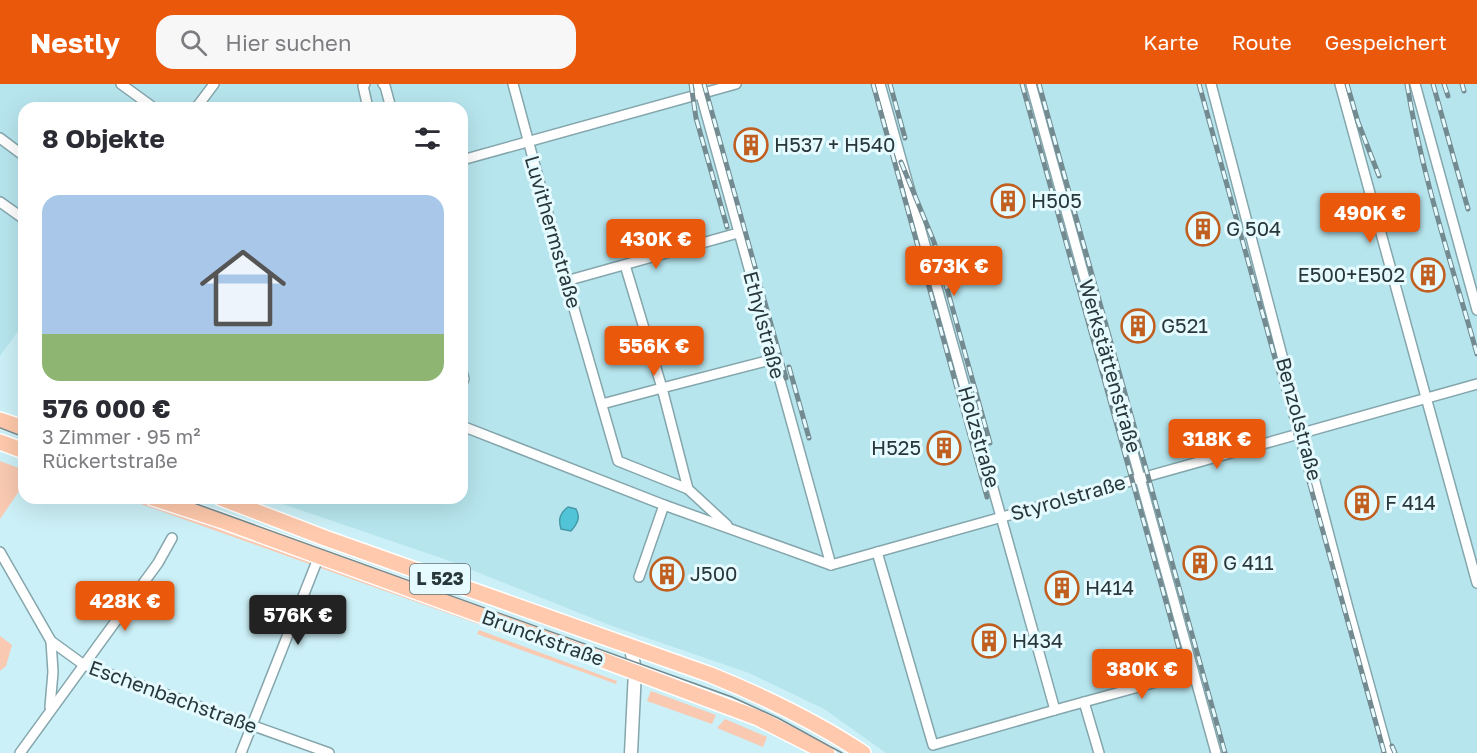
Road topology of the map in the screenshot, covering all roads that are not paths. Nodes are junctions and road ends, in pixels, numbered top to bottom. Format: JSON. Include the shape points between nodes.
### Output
{"nodes":[{"id":1,"x":121,"y":84,"type":"edge"},
{"id":2,"x":214,"y":84,"type":"edge"},
{"id":3,"x":365,"y":84,"type":"edge"},
{"id":4,"x":383,"y":84,"type":"edge"},
{"id":5,"x":513,"y":84,"type":"edge"},
{"id":6,"x":736,"y":84,"type":"edge"},
{"id":7,"x":880,"y":84,"type":"edge"},
{"id":8,"x":1031,"y":84,"type":"edge"},
{"id":9,"x":1211,"y":84,"type":"edge"},
{"id":10,"x":1340,"y":84,"type":"edge"},
{"id":11,"x":1415,"y":84,"type":"edge"},
{"id":12,"x":700,"y":89,"type":"edge"},
{"id":13,"x":146,"y":102,"type":"edge"},
{"id":14,"x":200,"y":102,"type":"edge"},
{"id":15,"x":367,"y":102,"type":"edge"},
{"id":16,"x":389,"y":102,"type":"edge"},
{"id":17,"x":0,"y":138,"type":"edge"},
{"id":18,"x":528,"y":141,"type":"junction"},
{"id":19,"x":18,"y":152,"type":"edge"},
{"id":20,"x":468,"y":158,"type":"edge"},
{"id":21,"x":0,"y":202,"type":"edge"},
{"id":22,"x":18,"y":215,"type":"edge"},
{"id":23,"x":738,"y":233,"type":"junction"},
{"id":24,"x":625,"y":265,"type":"junction"},
{"id":25,"x":566,"y":281,"type":"junction"},
{"id":26,"x":1477,"y":310,"type":"edge"},
{"id":27,"x":774,"y":359,"type":"junction"},
{"id":28,"x":1477,"y":384,"type":"edge"},
{"id":29,"x":662,"y":388,"type":"junction"},
{"id":30,"x":1426,"y":398,"type":"junction"},
{"id":31,"x":602,"y":404,"type":"junction"},
{"id":32,"x":0,"y":420,"type":"edge"},
{"id":33,"x":18,"y":426,"type":"edge"},
{"id":34,"x":468,"y":428,"type":"edge"},
{"id":35,"x":1303,"y":433,"type":"junction"},
{"id":36,"x":0,"y":442,"type":"edge"},
{"id":37,"x":18,"y":449,"type":"edge"},
{"id":38,"x":1140,"y":477,"type":"junction"},
{"id":39,"x":688,"y":489,"type":"junction"},
{"id":40,"x":188,"y":504,"type":"edge"},
{"id":41,"x":246,"y":504,"type":"edge"},
{"id":42,"x":664,"y":504,"type":"junction"},
{"id":43,"x":1002,"y":518,"type":"junction"},
{"id":44,"x":729,"y":527,"type":"junction"},
{"id":45,"x":172,"y":538,"type":"dead end"},
{"id":46,"x":0,"y":552,"type":"edge"},
{"id":47,"x":877,"y":552,"type":"junction"},
{"id":48,"x":319,"y":556,"type":"junction"},
{"id":49,"x":831,"y":565,"type":"junction"},
{"id":50,"x":639,"y":577,"type":"dead end"},
{"id":51,"x":1477,"y":583,"type":"edge"},
{"id":52,"x":51,"y":641,"type":"junction"},
{"id":53,"x":631,"y":648,"type":"junction"},
{"id":54,"x":84,"y":665,"type":"junction"},
{"id":55,"x":635,"y":671,"type":"junction"},
{"id":56,"x":1193,"y":672,"type":"junction"},
{"id":57,"x":1084,"y":702,"type":"junction"},
{"id":58,"x":50,"y":710,"type":"junction"},
{"id":59,"x":1055,"y":710,"type":"junction"},
{"id":60,"x":252,"y":726,"type":"junction"},
{"id":61,"x":20,"y":753,"type":"edge"},
{"id":62,"x":241,"y":753,"type":"edge"},
{"id":63,"x":329,"y":753,"type":"edge"},
{"id":64,"x":631,"y":753,"type":"edge"},
{"id":65,"x":827,"y":753,"type":"edge"},
{"id":66,"x":863,"y":753,"type":"edge"},
{"id":67,"x":1099,"y":753,"type":"edge"},
{"id":68,"x":1216,"y":753,"type":"edge"},
{"id":69,"x":1388,"y":753,"type":"edge"}],
"edges":[{"from":1,"to":13,"type":"street"},
{"from":2,"to":14,"type":"street"},
{"from":3,"to":15,"type":"street"},
{"from":4,"to":16,"type":"street"},
{"from":5,"to":18,"type":"street","name":"Luvithermstraße"},
{"from":6,"to":12,"type":"street"},
{"from":7,"to":43,"type":"street","name":"Holzstraße"},
{"from":8,"to":38,"type":"street","name":"Werkstättenstraße"},
{"from":9,"to":35,"type":"street","name":"Benzolstraße"},
{"from":10,"to":30,"type":"street"},
{"from":11,"to":26,"type":"street"},
{"from":12,"to":18,"type":"street"},
{"from":12,"to":23,"type":"street","name":"Ethylstraße"},
{"from":17,"to":19,"type":"street"},
{"from":18,"to":20,"type":"street"},
{"from":18,"to":25,"type":"street","name":"Luvithermstraße"},
{"from":21,"to":22,"type":"street"},
{"from":23,"to":24,"type":"street"},
{"from":23,"to":27,"type":"street","name":"Ethylstraße"},
{"from":24,"to":25,"type":"street"},
{"from":24,"to":29,"type":"street"},
{"from":25,"to":31,"type":"street","name":"Luvithermstraße"},
{"from":27,"to":29,"type":"street"},
{"from":27,"to":49,"type":"street","name":"Ethylstraße"},
{"from":28,"to":30,"type":"street","name":"Styrolstraße"},
{"from":29,"to":31,"type":"street"},
{"from":29,"to":39,"type":"street"},
{"from":30,"to":35,"type":"street","name":"Styrolstraße"},
{"from":30,"to":51,"type":"street"},
{"from":31,"to":39,"type":"street","name":"Luvithermstraße","via":[[618,461]]},
{"from":32,"to":33,"type":"main road"},
{"from":34,"to":42,"type":"street"},
{"from":35,"to":38,"type":"street","name":"Styrolstraße"},
{"from":35,"to":69,"type":"street","name":"Benzolstraße"},
{"from":36,"to":37,"type":"main road"},
{"from":38,"to":43,"type":"street","name":"Styrolstraße"},
{"from":38,"to":56,"type":"street","name":"Werkstättenstraße"},
{"from":39,"to":44,"type":"street","name":"Luvithermstraße"},
{"from":40,"to":48,"type":"main road","name":"Brunckstraße","number":"L 523"},
{"from":41,"to":53,"type":"main road","name":"Brunckstraße","number":"L 523","via":[[325,538]]},
{"from":42,"to":44,"type":"street"},
{"from":42,"to":50,"type":"street"},
{"from":43,"to":47,"type":"street","name":"Styrolstraße"},
{"from":43,"to":59,"type":"street","name":"Holzstraße"},
{"from":44,"to":49,"type":"street"},
{"from":45,"to":54,"type":"street"},
{"from":46,"to":52,"type":"street","name":"Eschenbachstraße"},
{"from":47,"to":49,"type":"street","name":"Styrolstraße"},
{"from":47,"to":59,"type":"street","via":[[933,745]]},
{"from":48,"to":55,"type":"main road","name":"Brunckstraße","number":"L 523"},
{"from":48,"to":60,"type":"street"},
{"from":52,"to":54,"type":"street","name":"Eschenbachstraße"},
{"from":52,"to":58,"type":"street"},
{"from":53,"to":55,"type":"street"},
{"from":53,"to":66,"type":"main road","name":"Brunckstraße","number":"L 523","via":[[768,698]]},
{"from":54,"to":58,"type":"street"},
{"from":54,"to":60,"type":"street","name":"Eschenbachstraße"},
{"from":55,"to":64,"type":"street"},
{"from":55,"to":65,"type":"main road","name":"Brunckstraße","number":"L 523","via":[[758,718]]},
{"from":56,"to":57,"type":"street"},
{"from":56,"to":68,"type":"street","name":"Werkstättenstraße"},
{"from":57,"to":59,"type":"street"},
{"from":57,"to":67,"type":"street"},
{"from":58,"to":61,"type":"street"},
{"from":60,"to":62,"type":"street"},
{"from":60,"to":63,"type":"street","name":"Eschenbachstraße"}]}
